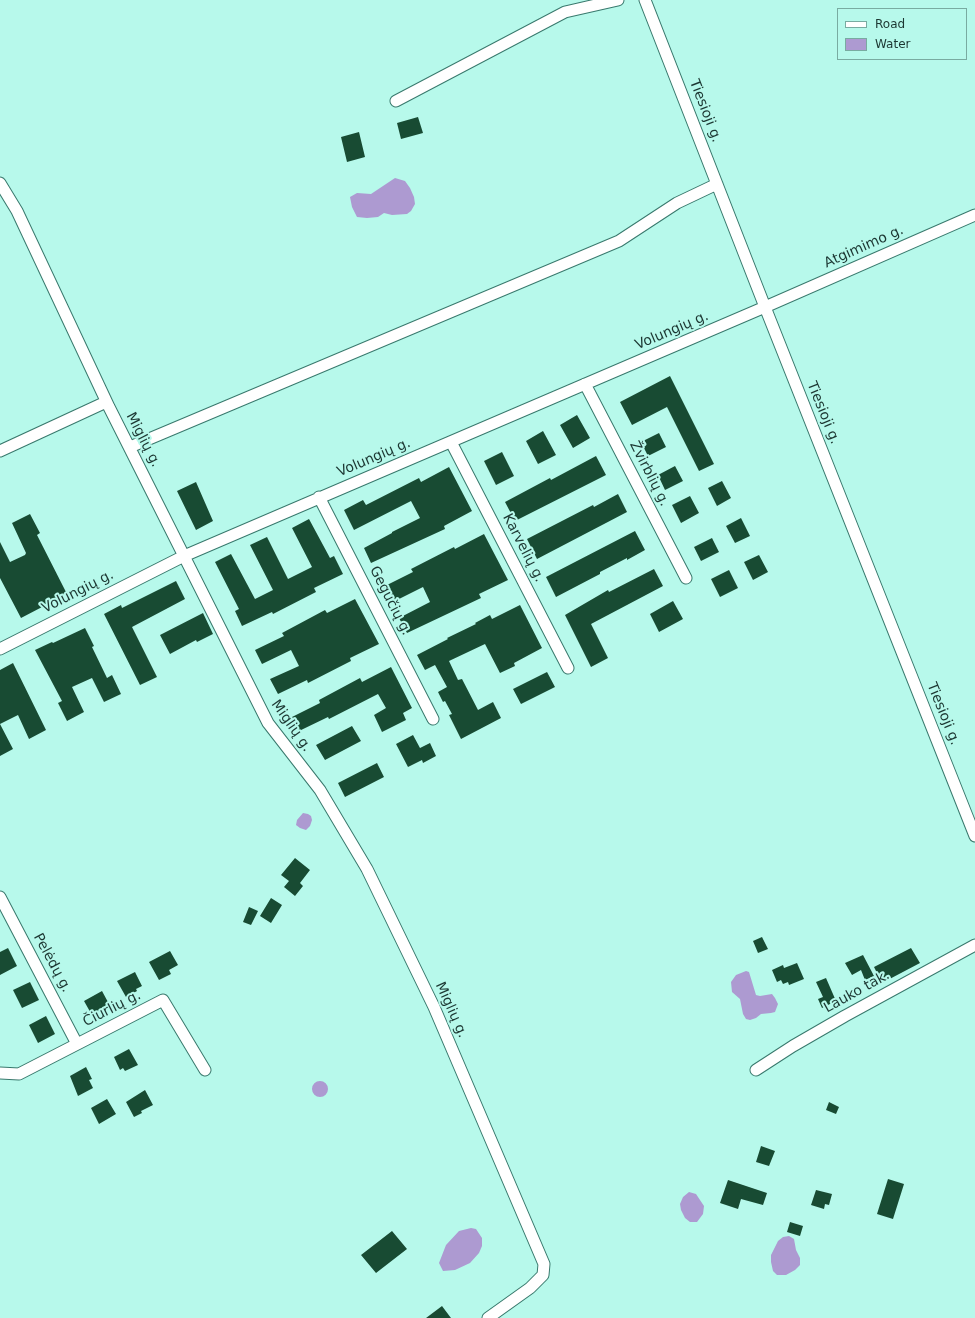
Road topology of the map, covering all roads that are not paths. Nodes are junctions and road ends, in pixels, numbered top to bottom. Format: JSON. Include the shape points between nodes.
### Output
{"nodes":[{"id":1,"x":618,"y":0,"type":"edge"},
{"id":2,"x":645,"y":0,"type":"edge"},
{"id":3,"x":396,"y":102,"type":"dead end"},
{"id":4,"x":0,"y":183,"type":"edge"},
{"id":5,"x":717,"y":184,"type":"junction"},
{"id":6,"x":975,"y":215,"type":"edge"},
{"id":7,"x":765,"y":307,"type":"junction"},
{"id":8,"x":585,"y":384,"type":"junction"},
{"id":9,"x":106,"y":402,"type":"junction"},
{"id":10,"x":451,"y":442,"type":"junction"},
{"id":11,"x":130,"y":447,"type":"junction"},
{"id":12,"x":0,"y":452,"type":"edge"},
{"id":13,"x":319,"y":497,"type":"junction"},
{"id":14,"x":184,"y":556,"type":"junction"},
{"id":15,"x":686,"y":578,"type":"dead end"},
{"id":16,"x":0,"y":649,"type":"edge"},
{"id":17,"x":568,"y":668,"type":"dead end"},
{"id":18,"x":433,"y":719,"type":"dead end"},
{"id":19,"x":975,"y":836,"type":"edge"},
{"id":20,"x":0,"y":897,"type":"edge"},
{"id":21,"x":975,"y":945,"type":"edge"},
{"id":22,"x":77,"y":1044,"type":"junction"},
{"id":23,"x":205,"y":1070,"type":"dead end"},
{"id":24,"x":756,"y":1070,"type":"dead end"},
{"id":25,"x":0,"y":1073,"type":"edge"},
{"id":26,"x":488,"y":1318,"type":"edge"}],
"edges":[{"from":1,"to":3,"type":"street","via":[[565,12]]},
{"from":2,"to":5,"type":"street","name":"Tiesioji g."},
{"from":4,"to":9,"type":"street","name":"Miglių g.","via":[[17,211]]},
{"from":5,"to":7,"type":"street","name":"Tiesioji g."},
{"from":5,"to":11,"type":"street","via":[[677,203],[619,241]]},
{"from":6,"to":7,"type":"street","name":"Atgimimo g."},
{"from":7,"to":8,"type":"street","name":"Volungių g."},
{"from":7,"to":19,"type":"street","name":"Tiesioji g."},
{"from":8,"to":10,"type":"street","name":"Volungių g."},
{"from":8,"to":15,"type":"street","name":"Žvirblių g."},
{"from":9,"to":11,"type":"street","name":"Miglių g."},
{"from":9,"to":12,"type":"street"},
{"from":10,"to":13,"type":"street","name":"Volungių g."},
{"from":10,"to":17,"type":"street","name":"Karvelių g."},
{"from":11,"to":14,"type":"street","name":"Miglių g."},
{"from":13,"to":14,"type":"street","name":"Volungių g."},
{"from":13,"to":18,"type":"street","name":"Gegučių g."},
{"from":14,"to":16,"type":"street","name":"Volungių g."},
{"from":14,"to":26,"type":"street","name":"Miglių g.","via":[[268,724],[320,790],[367,869],[434,1007],[544,1264],[543,1275],[530,1288]]},
{"from":20,"to":22,"type":"street","name":"Pelėdų g."},
{"from":21,"to":24,"type":"street","name":"Lauko tak.","via":[[839,1019]]},
{"from":22,"to":23,"type":"street","name":"Čiurlių g.","via":[[163,1000]]},
{"from":22,"to":25,"type":"street","name":"Čiurlių g.","via":[[19,1074]]}]}
